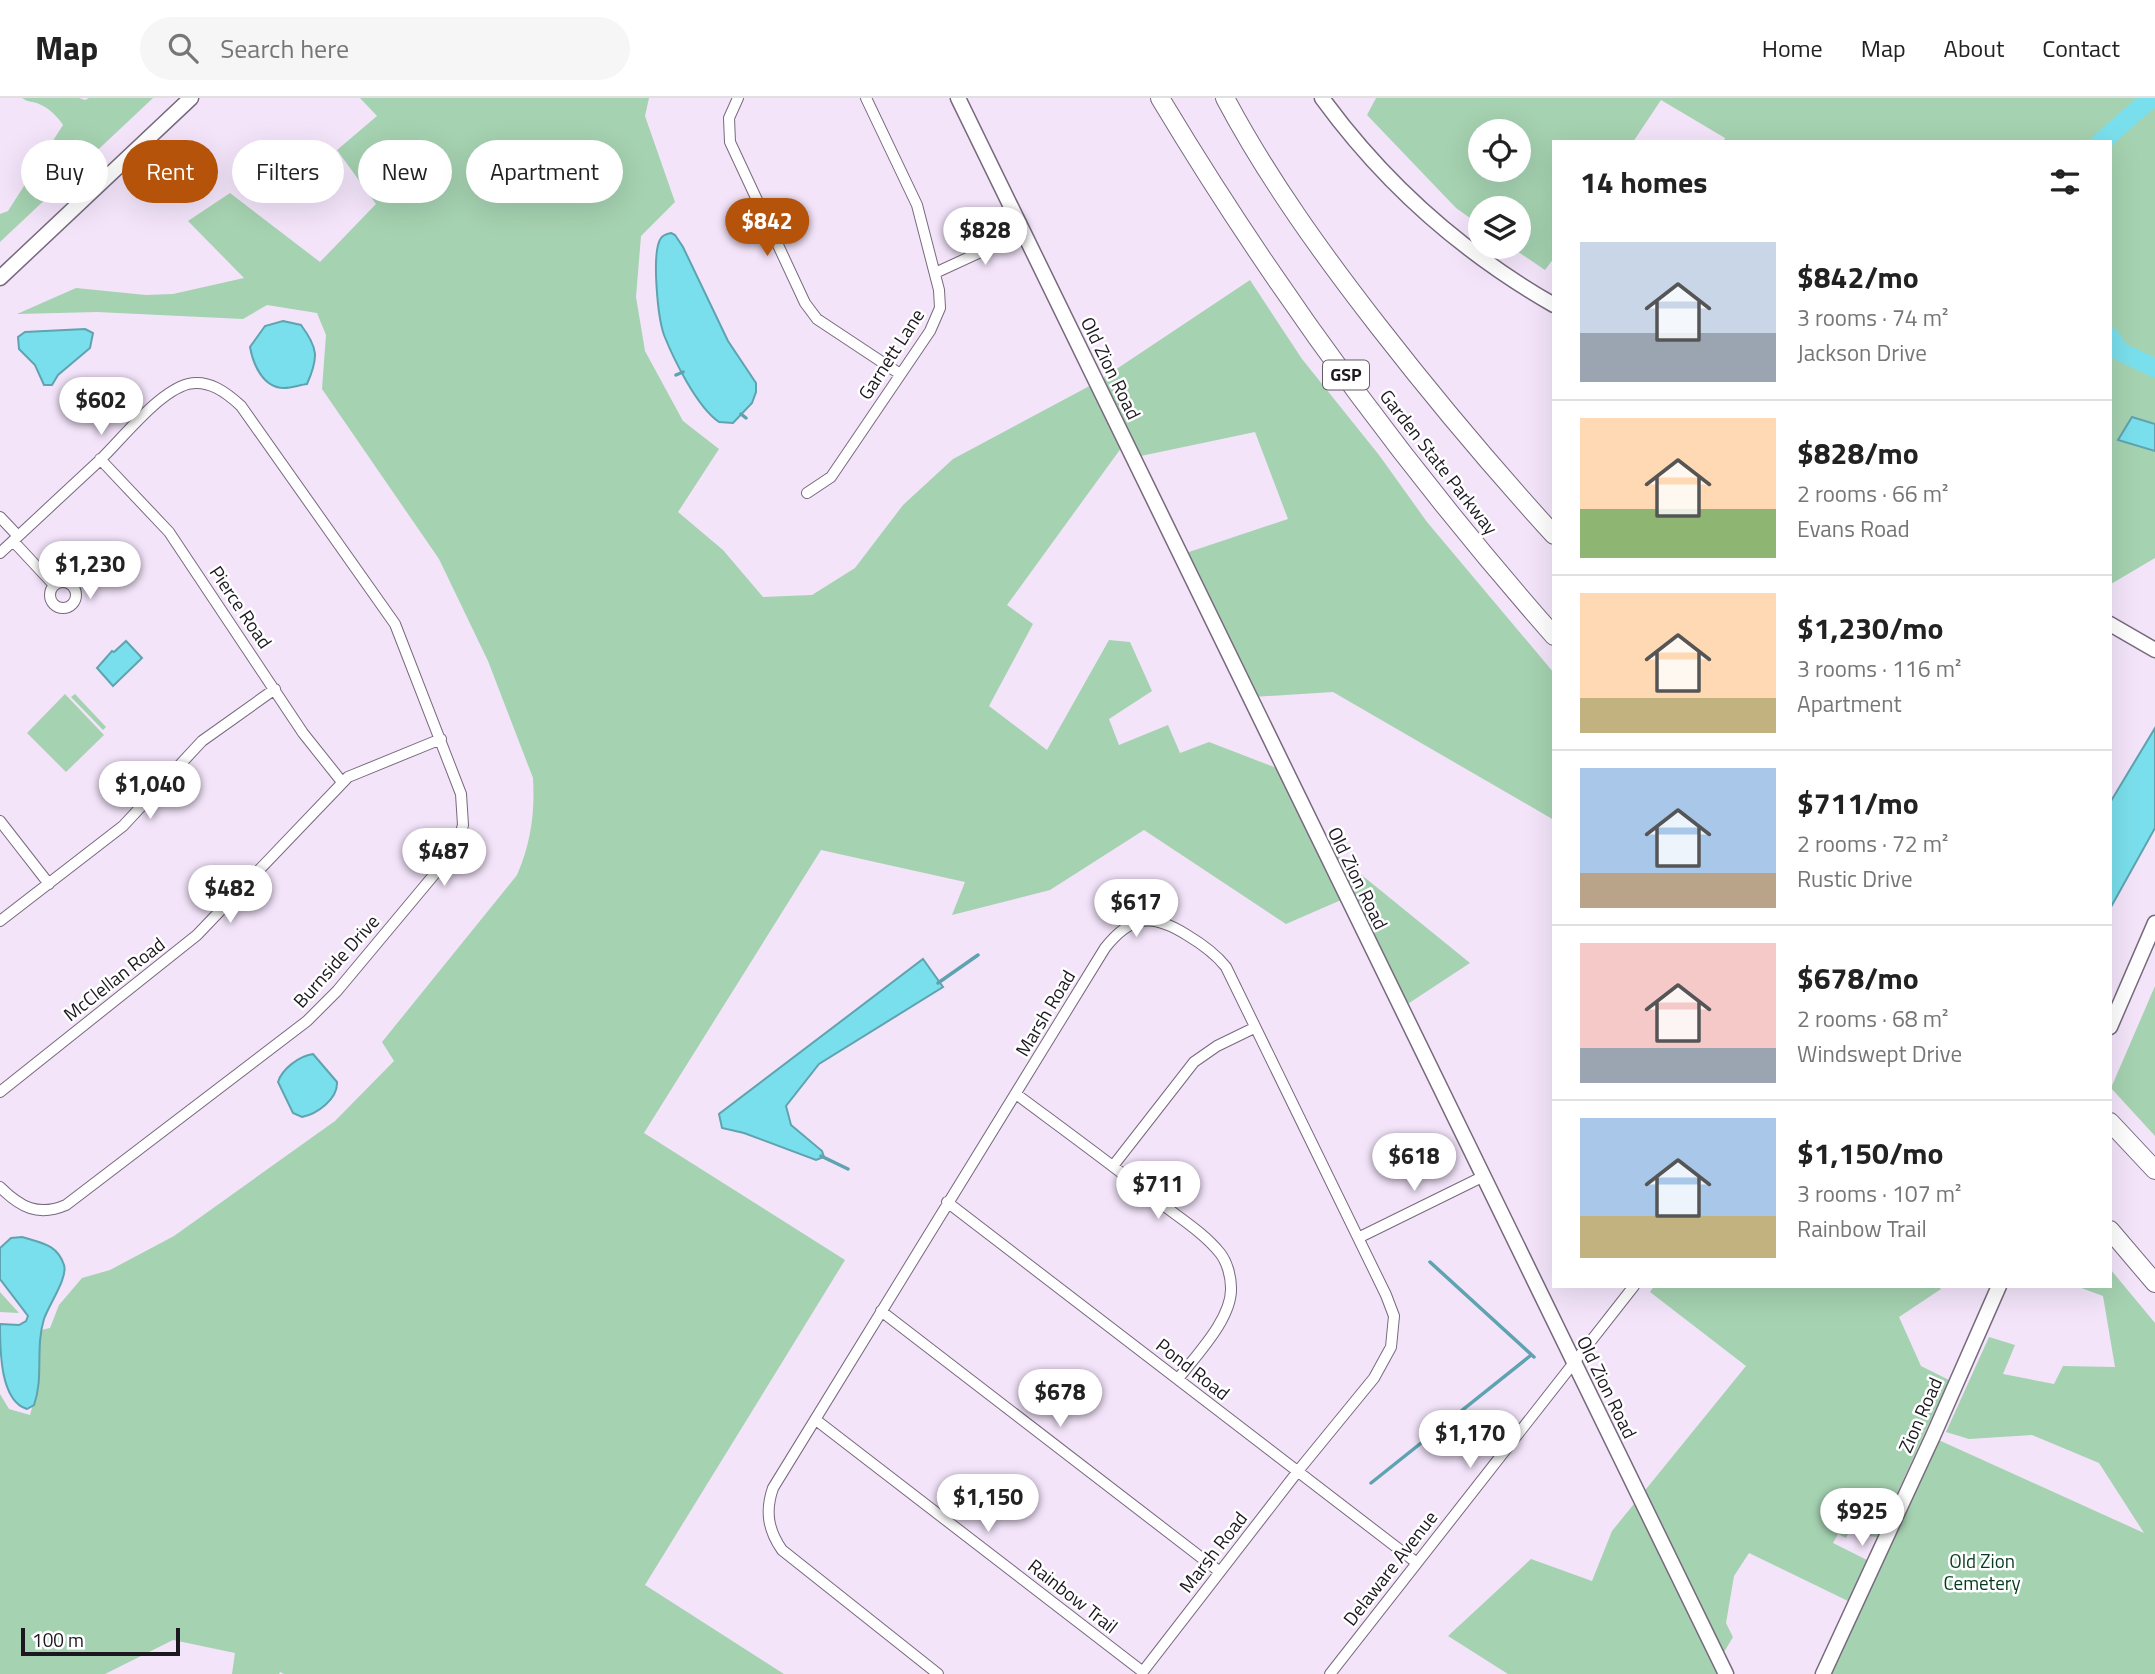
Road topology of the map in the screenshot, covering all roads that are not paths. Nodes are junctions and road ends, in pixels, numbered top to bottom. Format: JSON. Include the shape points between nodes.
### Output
{"nodes":[{"id":1,"x":191,"y":98,"type":"edge"},
{"id":2,"x":738,"y":98,"type":"edge"},
{"id":3,"x":866,"y":98,"type":"edge"},
{"id":4,"x":958,"y":98,"type":"edge"},
{"id":5,"x":1160,"y":98,"type":"edge"},
{"id":6,"x":1225,"y":98,"type":"edge"},
{"id":7,"x":1322,"y":98,"type":"edge"},
{"id":8,"x":1024,"y":232,"type":"junction"},
{"id":9,"x":935,"y":273,"type":"junction"},
{"id":10,"x":0,"y":278,"type":"edge"},
{"id":11,"x":1552,"y":304,"type":"edge"},
{"id":12,"x":900,"y":374,"type":"junction"},
{"id":13,"x":100,"y":459,"type":"junction"},
{"id":14,"x":807,"y":492,"type":"dead end"},
{"id":15,"x":0,"y":517,"type":"edge"},
{"id":16,"x":1552,"y":533,"type":"edge"},
{"id":17,"x":8,"y":543,"type":"edge"},
{"id":18,"x":54,"y":585,"type":"dead end"},
{"id":19,"x":2112,"y":625,"type":"edge"},
{"id":20,"x":1552,"y":634,"type":"edge"},
{"id":21,"x":2155,"y":650,"type":"edge"},
{"id":22,"x":275,"y":689,"type":"junction"},
{"id":23,"x":441,"y":739,"type":"junction"},
{"id":24,"x":342,"y":782,"type":"junction"},
{"id":25,"x":0,"y":821,"type":"edge"},
{"id":26,"x":49,"y":884,"type":"junction"},
{"id":27,"x":0,"y":921,"type":"edge"},
{"id":28,"x":2155,"y":923,"type":"edge"},
{"id":29,"x":2112,"y":1022,"type":"edge"},
{"id":30,"x":1254,"y":1028,"type":"junction"},
{"id":31,"x":0,"y":1092,"type":"edge"},
{"id":32,"x":1016,"y":1094,"type":"junction"},
{"id":33,"x":2112,"y":1123,"type":"edge"},
{"id":34,"x":1113,"y":1166,"type":"junction"},
{"id":35,"x":2155,"y":1170,"type":"edge"},
{"id":36,"x":1482,"y":1177,"type":"junction"},
{"id":37,"x":0,"y":1187,"type":"edge"},
{"id":38,"x":947,"y":1202,"type":"junction"},
{"id":39,"x":2112,"y":1232,"type":"edge"},
{"id":40,"x":1360,"y":1237,"type":"junction"},
{"id":41,"x":2155,"y":1283,"type":"edge"},
{"id":42,"x":1632,"y":1288,"type":"edge"},
{"id":43,"x":1998,"y":1288,"type":"edge"},
{"id":44,"x":881,"y":1311,"type":"junction"},
{"id":45,"x":1573,"y":1362,"type":"junction"},
{"id":46,"x":1178,"y":1379,"type":"junction"},
{"id":47,"x":816,"y":1420,"type":"junction"},
{"id":48,"x":1298,"y":1471,"type":"junction"},
{"id":49,"x":1417,"y":1563,"type":"junction"},
{"id":50,"x":1220,"y":1572,"type":"junction"},
{"id":51,"x":1142,"y":1673,"type":"edge"},
{"id":52,"x":938,"y":1674,"type":"edge"},
{"id":53,"x":1330,"y":1674,"type":"edge"},
{"id":54,"x":1726,"y":1674,"type":"edge"},
{"id":55,"x":1823,"y":1674,"type":"edge"}],
"edges":[{"from":1,"to":10,"type":"street"},
{"from":2,"to":12,"type":"street","via":[[729,118],[730,142],[805,303],[817,319]]},
{"from":3,"to":9,"type":"street","name":"Garnett Lane","via":[[913,192]]},
{"from":4,"to":8,"type":"street","name":"Old Zion Road"},
{"from":5,"to":20,"type":"highway","name":"Garden State Parkway","number":"GSP","via":[[1256,250],[1379,421]]},
{"from":6,"to":16,"type":"highway","name":"Garden State Parkway","via":[[1323,253],[1443,409]]},
{"from":7,"to":11,"type":"street","via":[[1363,150],[1422,210],[1483,260]]},
{"from":8,"to":9,"type":"street"},
{"from":8,"to":36,"type":"street","name":"Old Zion Road"},
{"from":9,"to":12,"type":"street","name":"Garnett Lane","via":[[940,290],[938,314]]},
{"from":12,"to":14,"type":"street","name":"Garnett Lane","via":[[831,477]]},
{"from":13,"to":17,"type":"street"},
{"from":13,"to":22,"type":"street","name":"Pierce Road","via":[[169,532]]},
{"from":13,"to":23,"type":"street","name":"Burnside Drive","via":[[166,394],[197,383],[221,389],[241,406],[395,624]]},
{"from":15,"to":17,"type":"street"},
{"from":17,"to":18,"type":"street"},
{"from":19,"to":21,"type":"street"},
{"from":22,"to":24,"type":"street","name":"Pierce Road"},
{"from":22,"to":26,"type":"street","via":[[193,748],[123,826]]},
{"from":23,"to":24,"type":"street","name":"McClellan Road"},
{"from":23,"to":37,"type":"street","name":"Burnside Drive","via":[[462,798],[459,839],[327,1003],[66,1205],[43,1211],[27,1208]]},
{"from":24,"to":31,"type":"street","name":"McClellan Road","via":[[197,935]]},
{"from":25,"to":26,"type":"street"},
{"from":26,"to":27,"type":"street"},
{"from":28,"to":29,"type":"street"},
{"from":30,"to":32,"type":"street","name":"Marsh Road","via":[[1231,977],[1213,952],[1162,921],[1138,922],[1124,928],[1105,948]]},
{"from":30,"to":34,"type":"street","via":[[1194,1062]]},
{"from":30,"to":40,"type":"street","name":"Marsh Road"},
{"from":32,"to":34,"type":"street"},
{"from":32,"to":38,"type":"street","name":"Marsh Road"},
{"from":33,"to":35,"type":"highway"},
{"from":34,"to":46,"type":"street","via":[[1202,1236],[1221,1254],[1230,1273],[1229,1307]]},
{"from":36,"to":40,"type":"street"},
{"from":36,"to":45,"type":"street","name":"Old Zion Road"},
{"from":38,"to":44,"type":"street","name":"Marsh Road"},
{"from":38,"to":46,"type":"street","name":"Pond Road"},
{"from":39,"to":41,"type":"highway"},
{"from":40,"to":48,"type":"street","name":"Marsh Road","via":[[1394,1316],[1391,1347],[1374,1378]]},
{"from":42,"to":45,"type":"street","name":"Delaware Avenue"},
{"from":43,"to":55,"type":"street","name":"Zion Road"},
{"from":44,"to":47,"type":"street","name":"Marsh Road"},
{"from":44,"to":50,"type":"street"},
{"from":45,"to":49,"type":"street","name":"Delaware Avenue"},
{"from":45,"to":54,"type":"street","name":"Old Zion Road"},
{"from":46,"to":48,"type":"street","name":"Pond Road"},
{"from":47,"to":51,"type":"street","name":"Rainbow Trail"},
{"from":47,"to":52,"type":"street","name":"Marsh Road","via":[[773,1488],[767,1513],[774,1539],[790,1558]]},
{"from":48,"to":49,"type":"street","name":"Pond Road"},
{"from":48,"to":50,"type":"street","name":"Marsh Road"},
{"from":49,"to":53,"type":"street","name":"Delaware Avenue"},
{"from":50,"to":51,"type":"street","name":"Marsh Road"}]}
